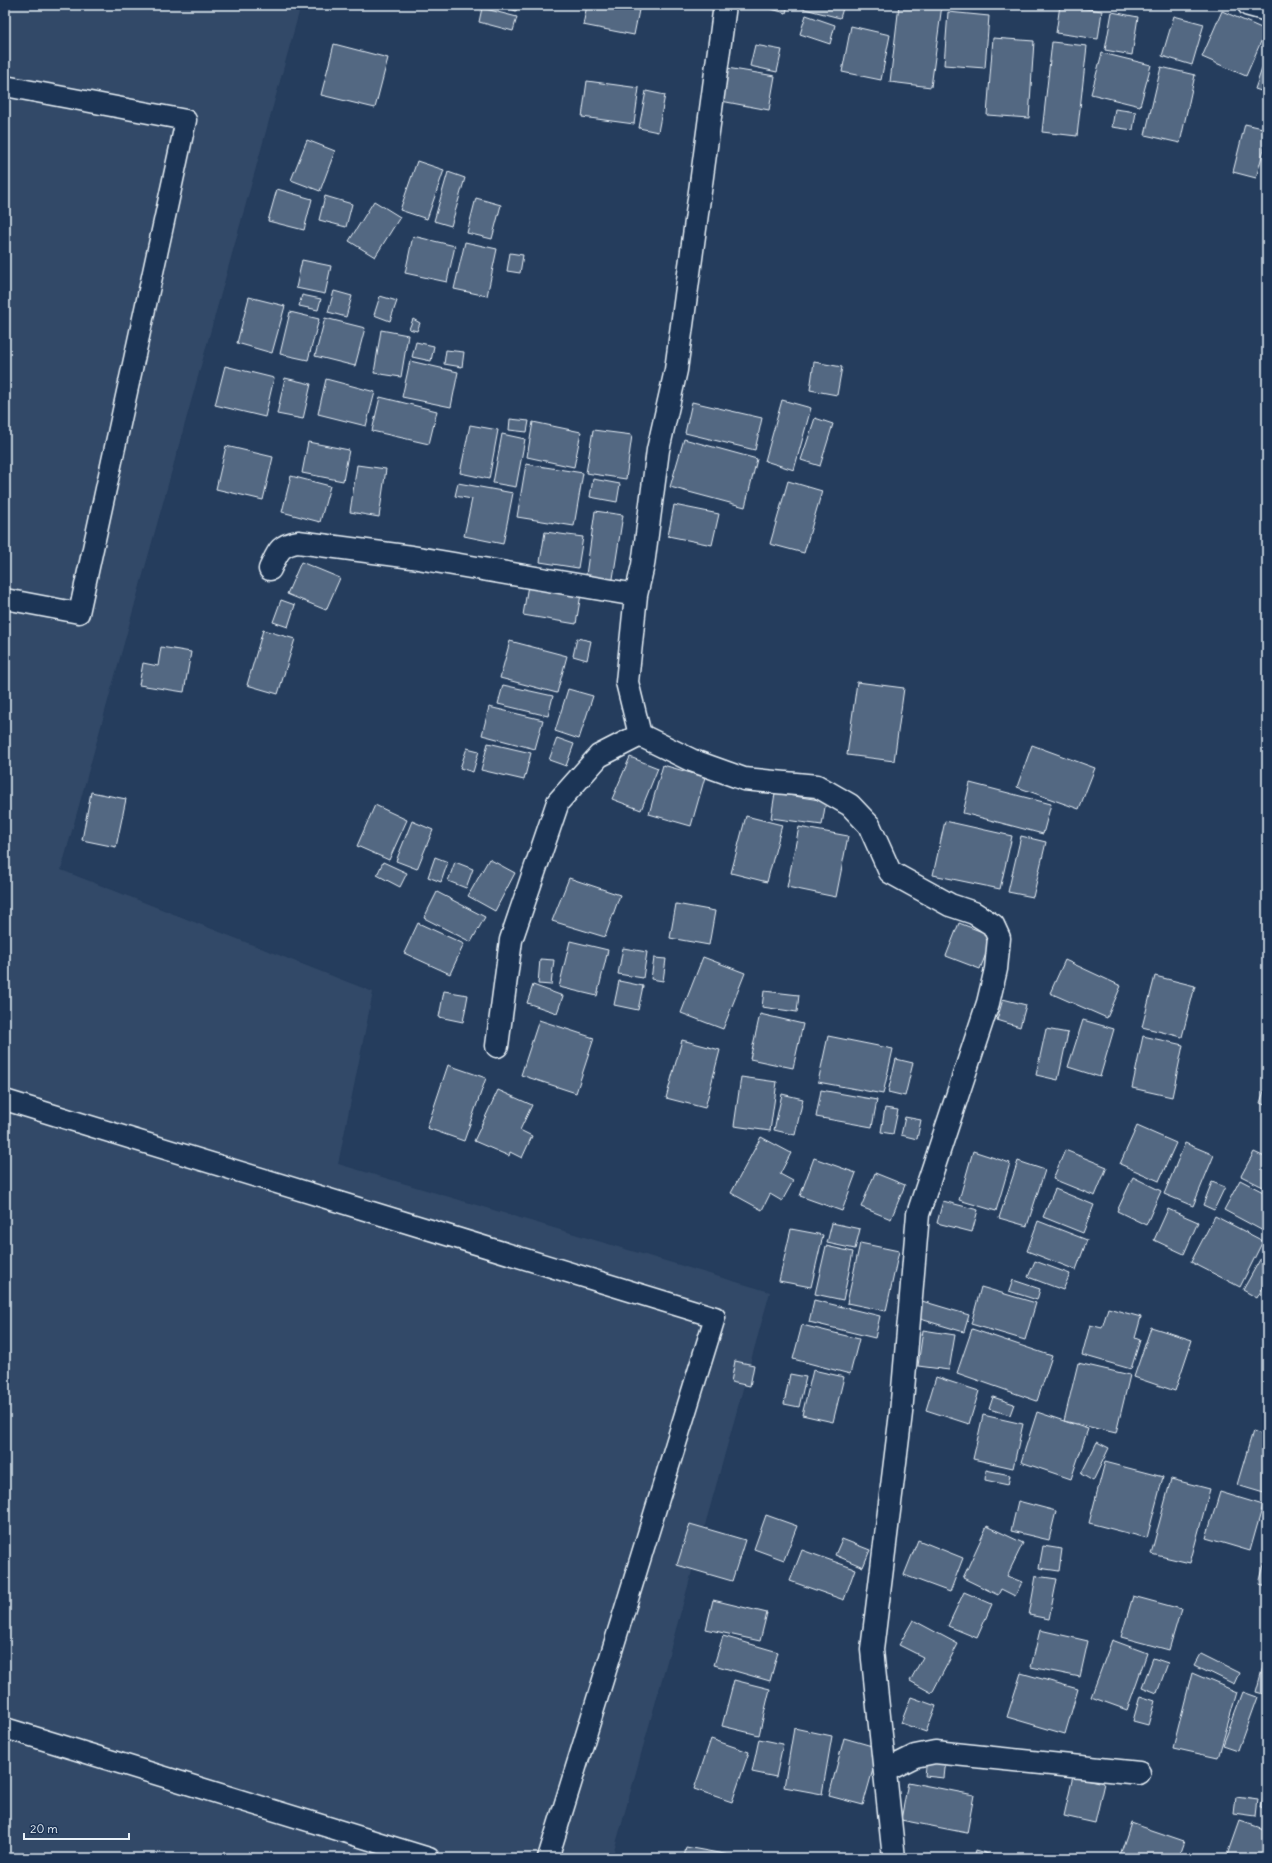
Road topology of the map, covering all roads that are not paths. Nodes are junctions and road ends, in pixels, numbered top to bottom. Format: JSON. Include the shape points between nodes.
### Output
{"nodes":[{"id":1,"x":725,"y":5,"type":"edge"},
{"id":2,"x":1250,"y":5,"type":"edge"},
{"id":3,"x":1267,"y":10,"type":"edge"},
{"id":4,"x":5,"y":86,"type":"edge"},
{"id":5,"x":270,"y":569,"type":"dead end"},
{"id":6,"x":636,"y":595,"type":"junction"},
{"id":7,"x":5,"y":599,"type":"edge"},
{"id":8,"x":640,"y":735,"type":"junction"},
{"id":9,"x":497,"y":1046,"type":"dead end"},
{"id":10,"x":5,"y":1100,"type":"edge"},
{"id":11,"x":5,"y":1728,"type":"edge"},
{"id":12,"x":885,"y":1771,"type":"junction"},
{"id":13,"x":1139,"y":1773,"type":"dead end"},
{"id":14,"x":428,"y":1858,"type":"edge"},
{"id":15,"x":548,"y":1858,"type":"edge"},
{"id":16,"x":894,"y":1858,"type":"edge"}],
"edges":[{"from":1,"to":6,"type":"street","via":[[676,370],[658,450],[643,565]]},
{"from":2,"to":3,"type":"street"},
{"from":4,"to":7,"type":"lane","via":[[186,120],[79,613]]},
{"from":5,"to":6,"type":"street","via":[[280,549],[286,544],[298,542],[412,557]]},
{"from":6,"to":8,"type":"street","via":[[627,682]]},
{"from":8,"to":9,"type":"street","via":[[599,756],[558,802],[511,940]]},
{"from":8,"to":12,"type":"street","via":[[691,760],[744,779],[817,786],[850,805],[868,825],[890,872],[950,905],[974,913],[993,925],[999,938],[996,970],[984,1018],[918,1214],[901,1413],[872,1650]]},
{"from":10,"to":15,"type":"lane","via":[[714,1317]]},
{"from":11,"to":14,"type":"lane"},
{"from":12,"to":13,"type":"street","via":[[915,1756],[935,1752]]},
{"from":12,"to":16,"type":"street"}]}
